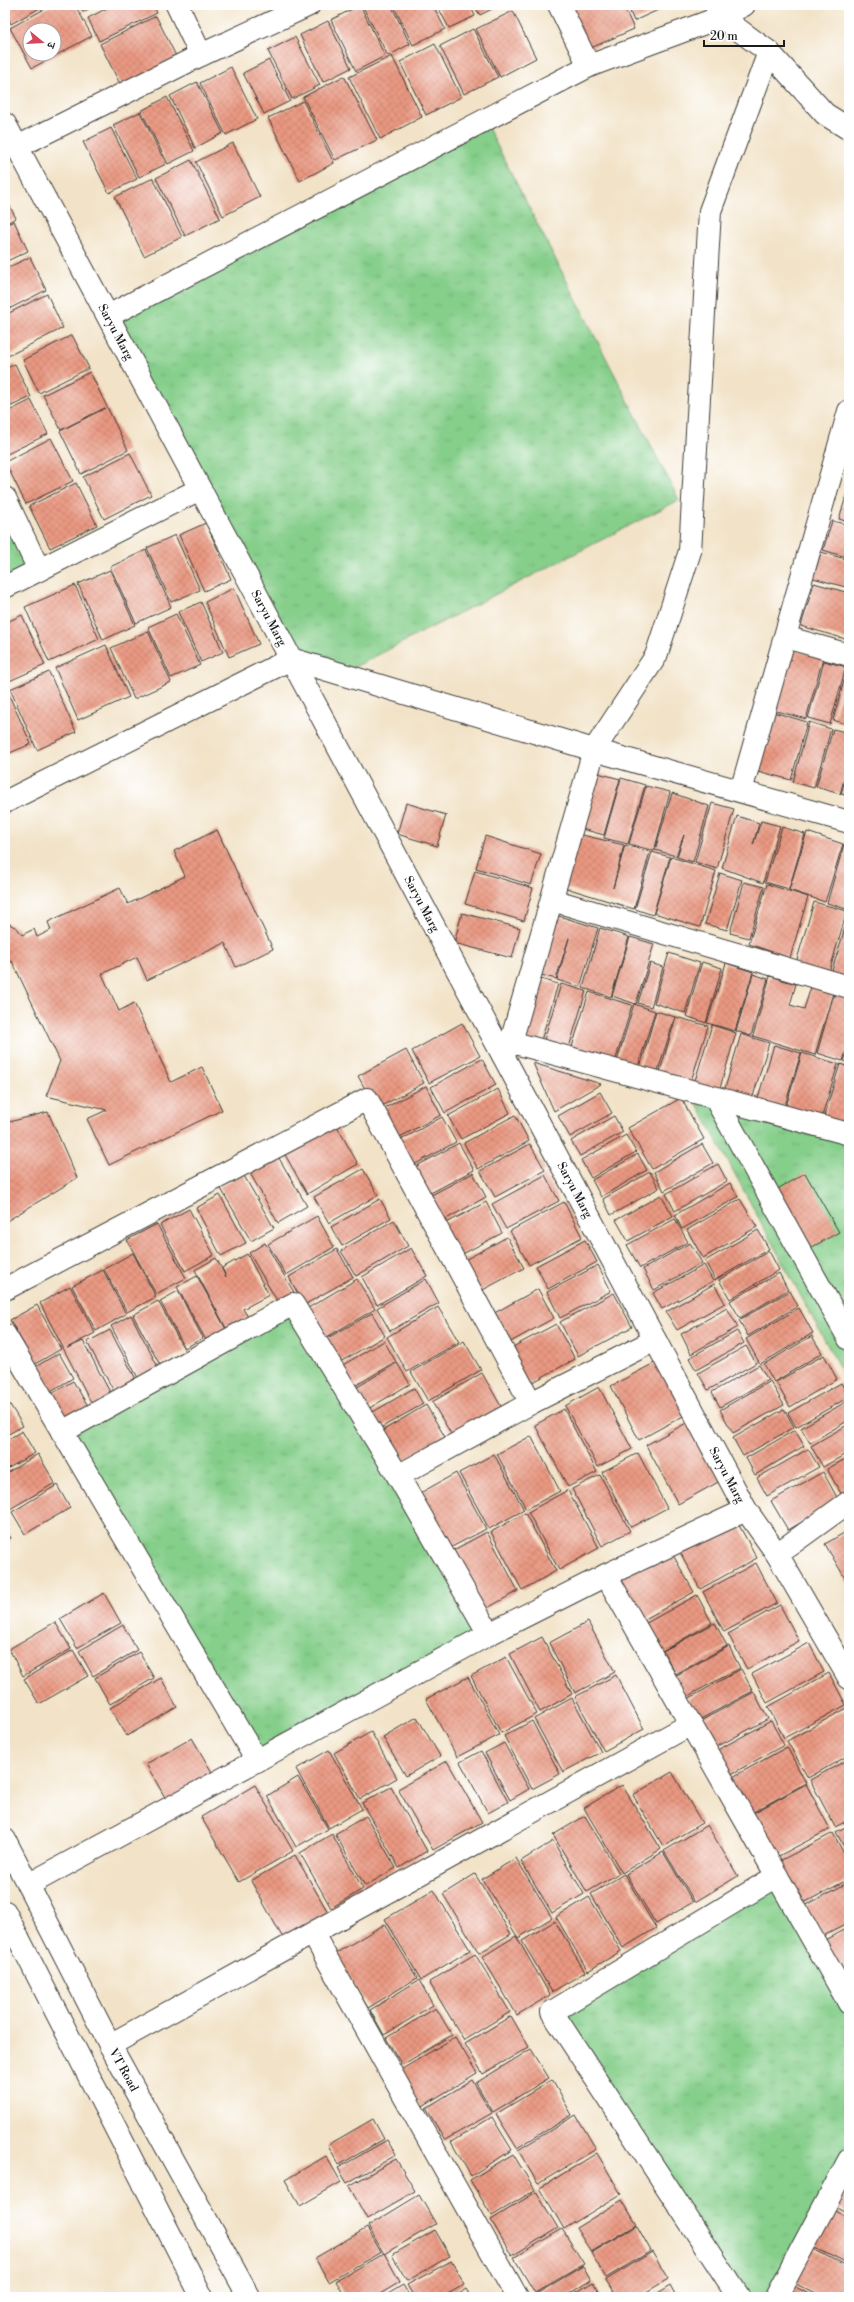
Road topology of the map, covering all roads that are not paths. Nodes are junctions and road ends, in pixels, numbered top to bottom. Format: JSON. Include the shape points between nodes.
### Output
{"nodes":[{"id":1,"x":177,"y":5,"type":"edge"},
{"id":2,"x":309,"y":5,"type":"edge"},
{"id":3,"x":559,"y":5,"type":"edge"},
{"id":4,"x":744,"y":5,"type":"edge"},
{"id":5,"x":718,"y":11,"type":"edge"},
{"id":6,"x":770,"y":52,"type":"junction"},
{"id":7,"x":201,"y":55,"type":"junction"},
{"id":8,"x":589,"y":66,"type":"junction"},
{"id":9,"x":5,"y":124,"type":"edge"},
{"id":10,"x":849,"y":129,"type":"edge"},
{"id":11,"x":17,"y":147,"type":"junction"},
{"id":12,"x":108,"y":316,"type":"junction"},
{"id":13,"x":849,"y":411,"type":"edge"},
{"id":14,"x":843,"y":450,"type":"edge"},
{"id":15,"x":200,"y":489,"type":"junction"},
{"id":16,"x":5,"y":498,"type":"edge"},
{"id":17,"x":38,"y":570,"type":"junction"},
{"id":18,"x":5,"y":587,"type":"edge"},
{"id":19,"x":785,"y":637,"type":"junction"},
{"id":20,"x":849,"y":655,"type":"edge"},
{"id":21,"x":291,"y":659,"type":"junction"},
{"id":22,"x":594,"y":750,"type":"junction"},
{"id":23,"x":741,"y":791,"type":"junction"},
{"id":24,"x":5,"y":802,"type":"edge"},
{"id":25,"x":849,"y":822,"type":"edge"},
{"id":26,"x":552,"y":900,"type":"junction"},
{"id":27,"x":849,"y":987,"type":"edge"},
{"id":28,"x":507,"y":1048,"type":"junction"},
{"id":29,"x":715,"y":1098,"type":"junction"},
{"id":30,"x":849,"y":1134,"type":"edge"},
{"id":31,"x":5,"y":1289,"type":"edge"},
{"id":32,"x":5,"y":1335,"type":"edge"},
{"id":33,"x":849,"y":1339,"type":"edge"},
{"id":34,"x":655,"y":1340,"type":"junction"},
{"id":35,"x":531,"y":1403,"type":"junction"},
{"id":36,"x":62,"y":1432,"type":"junction"},
{"id":37,"x":398,"y":1476,"type":"junction"},
{"id":38,"x":849,"y":1502,"type":"edge"},
{"id":39,"x":746,"y":1510,"type":"junction"},
{"id":40,"x":777,"y":1554,"type":"junction"},
{"id":41,"x":606,"y":1575,"type":"junction"},
{"id":42,"x":489,"y":1634,"type":"junction"},
{"id":43,"x":849,"y":1678,"type":"edge"},
{"id":44,"x":691,"y":1724,"type":"junction"},
{"id":45,"x":257,"y":1761,"type":"junction"},
{"id":46,"x":5,"y":1840,"type":"edge"},
{"id":47,"x":777,"y":1876,"type":"junction"},
{"id":48,"x":28,"y":1885,"type":"junction"},
{"id":49,"x":5,"y":1912,"type":"edge"},
{"id":50,"x":313,"y":1934,"type":"junction"},
{"id":51,"x":849,"y":2003,"type":"edge"},
{"id":52,"x":110,"y":2045,"type":"junction"},
{"id":53,"x":849,"y":2160,"type":"edge"},
{"id":54,"x":202,"y":2297,"type":"edge"},
{"id":55,"x":249,"y":2297,"type":"edge"},
{"id":56,"x":517,"y":2297,"type":"edge"},
{"id":57,"x":739,"y":2297,"type":"edge"},
{"id":58,"x":776,"y":2297,"type":"edge"}],
"edges":[{"from":1,"to":7,"type":"street"},
{"from":2,"to":7,"type":"street"},
{"from":3,"to":8,"type":"street"},
{"from":4,"to":5,"type":"street"},
{"from":5,"to":6,"type":"street"},
{"from":5,"to":8,"type":"street"},
{"from":6,"to":10,"type":"street","via":[[825,114]]},
{"from":6,"to":22,"type":"street","via":[[710,211],[690,551],[656,656]]},
{"from":7,"to":11,"type":"street"},
{"from":8,"to":12,"type":"street"},
{"from":9,"to":11,"type":"street","name":"Saryu Marg"},
{"from":11,"to":12,"type":"street","name":"Saryu Marg"},
{"from":12,"to":15,"type":"street","name":"Saryu Marg"},
{"from":13,"to":14,"type":"street"},
{"from":14,"to":19,"type":"street"},
{"from":15,"to":17,"type":"street"},
{"from":15,"to":21,"type":"street","name":"Saryu Marg"},
{"from":16,"to":17,"type":"street"},
{"from":17,"to":18,"type":"street"},
{"from":19,"to":20,"type":"street"},
{"from":19,"to":23,"type":"street"},
{"from":21,"to":22,"type":"street"},
{"from":21,"to":24,"type":"street"},
{"from":21,"to":28,"type":"street","name":"Saryu Marg"},
{"from":22,"to":23,"type":"street"},
{"from":22,"to":26,"type":"street"},
{"from":23,"to":25,"type":"street"},
{"from":26,"to":27,"type":"street"},
{"from":26,"to":28,"type":"street"},
{"from":28,"to":29,"type":"street"},
{"from":28,"to":34,"type":"street","name":"Saryu Marg"},
{"from":29,"to":30,"type":"street"},
{"from":29,"to":33,"type":"street"},
{"from":31,"to":35,"type":"street","via":[[367,1099]]},
{"from":32,"to":36,"type":"street"},
{"from":34,"to":35,"type":"street"},
{"from":34,"to":39,"type":"street","name":"Saryu Marg"},
{"from":35,"to":37,"type":"street"},
{"from":36,"to":37,"type":"street","via":[[294,1304]]},
{"from":36,"to":45,"type":"street"},
{"from":37,"to":42,"type":"street"},
{"from":38,"to":40,"type":"street"},
{"from":39,"to":40,"type":"street","name":"Saryu Marg"},
{"from":39,"to":41,"type":"street"},
{"from":40,"to":43,"type":"street","name":"Saryu Marg"},
{"from":41,"to":42,"type":"street"},
{"from":41,"to":44,"type":"street"},
{"from":42,"to":45,"type":"street"},
{"from":44,"to":47,"type":"street"},
{"from":44,"to":50,"type":"street"},
{"from":45,"to":48,"type":"street"},
{"from":46,"to":48,"type":"street","name":"VT Road"},
{"from":47,"to":51,"type":"street"},
{"from":47,"to":57,"type":"street","via":[[552,2012]]},
{"from":48,"to":52,"type":"street","name":"VT Road"},
{"from":49,"to":54,"type":"street"},
{"from":50,"to":52,"type":"street"},
{"from":50,"to":56,"type":"street"},
{"from":52,"to":55,"type":"street","name":"VT Road"},
{"from":53,"to":58,"type":"street"}]}
